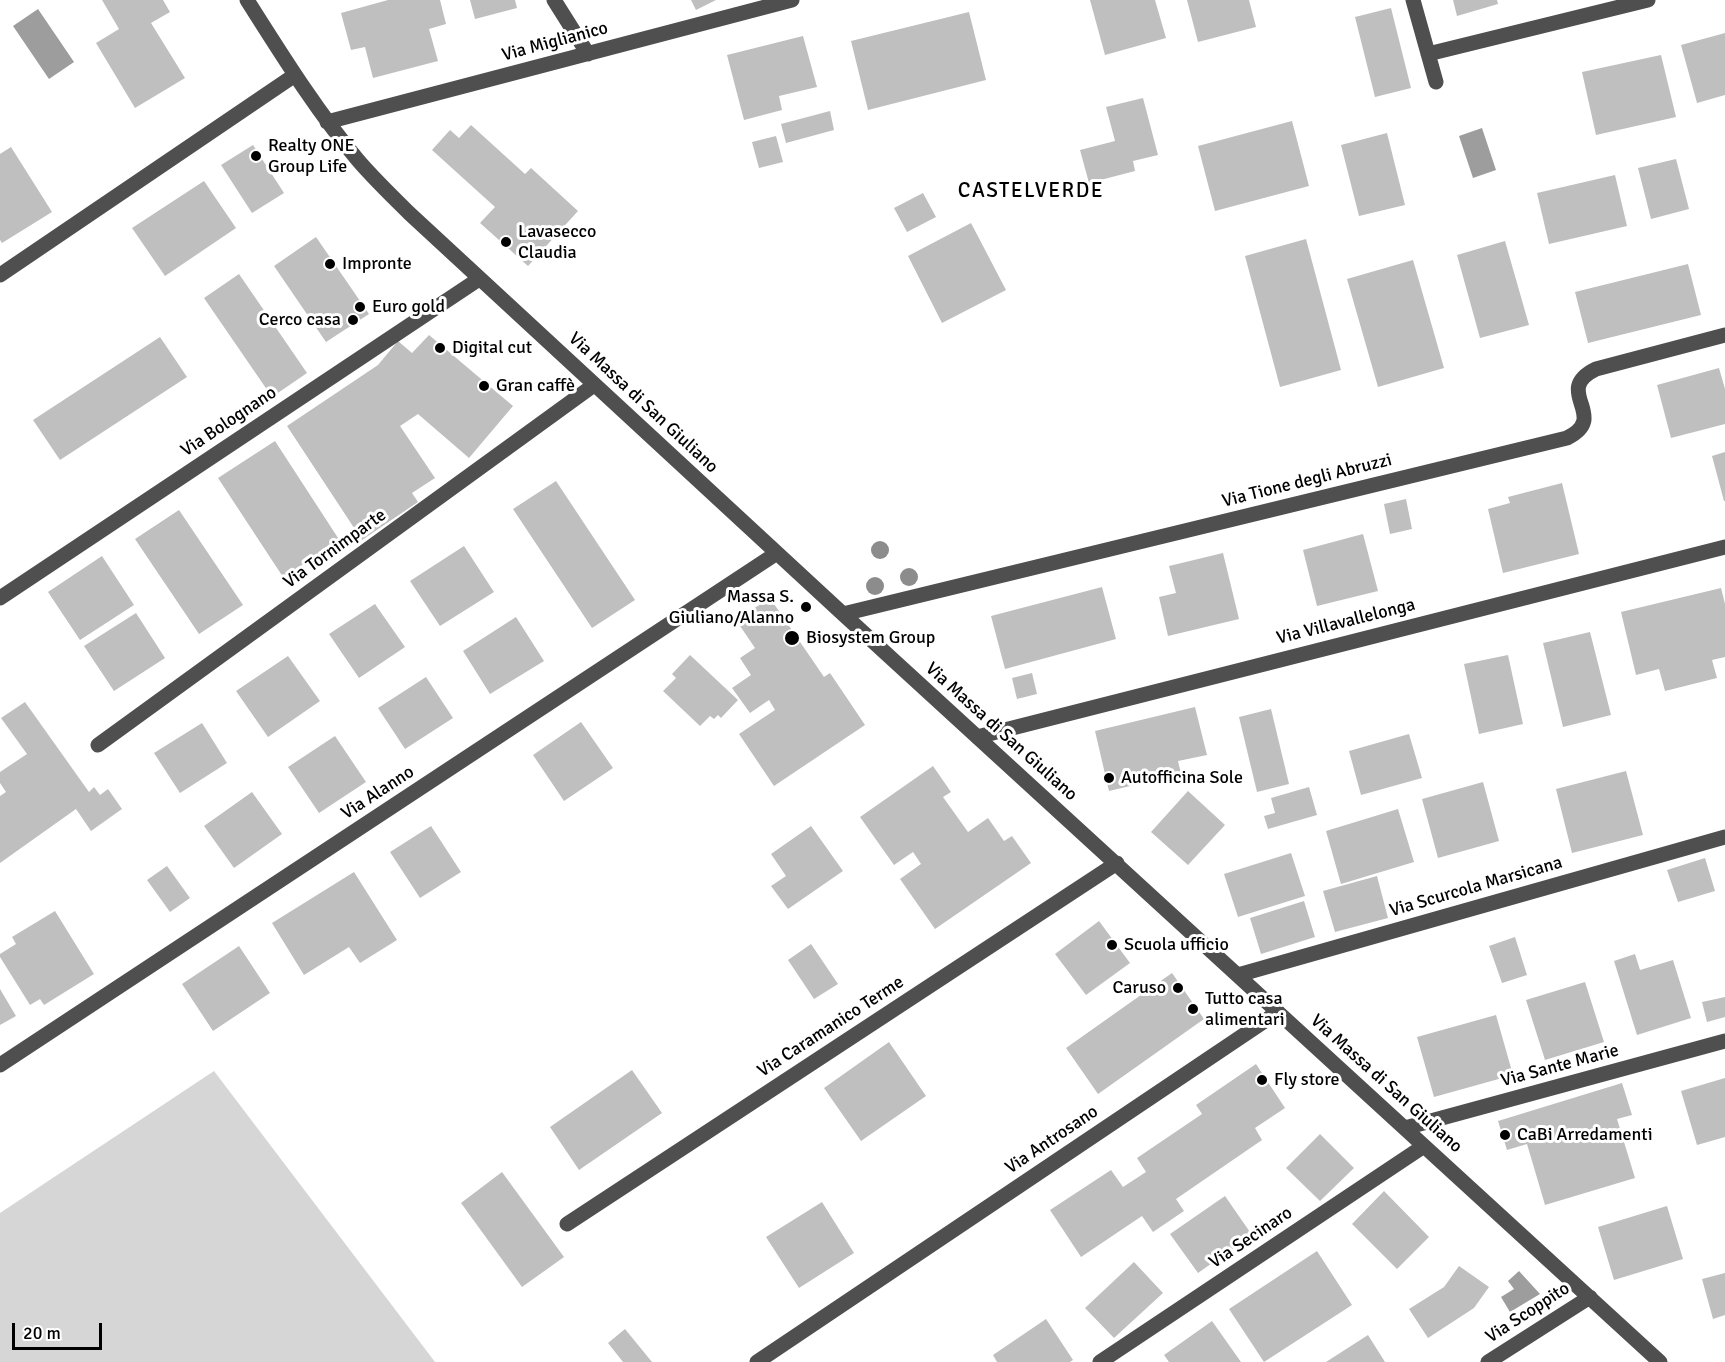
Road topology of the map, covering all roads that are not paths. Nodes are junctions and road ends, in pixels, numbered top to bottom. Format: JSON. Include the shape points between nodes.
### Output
{"nodes":[{"id":1,"x":247,"y":0,"type":"edge"},
{"id":2,"x":554,"y":0,"type":"edge"},
{"id":3,"x":792,"y":0,"type":"edge"},
{"id":4,"x":1413,"y":0,"type":"edge"},
{"id":5,"x":1648,"y":0,"type":"edge"},
{"id":6,"x":588,"y":54,"type":"junction"},
{"id":7,"x":1428,"y":54,"type":"junction"},
{"id":8,"x":295,"y":75,"type":"junction"},
{"id":9,"x":1436,"y":82,"type":"dead end"},
{"id":10,"x":327,"y":122,"type":"junction"},
{"id":11,"x":0,"y":275,"type":"edge"},
{"id":12,"x":479,"y":279,"type":"junction"},
{"id":13,"x":1725,"y":335,"type":"edge"},
{"id":14,"x":594,"y":385,"type":"junction"},
{"id":15,"x":1725,"y":547,"type":"edge"},
{"id":16,"x":777,"y":553,"type":"junction"},
{"id":17,"x":0,"y":598,"type":"edge"},
{"id":18,"x":843,"y":614,"type":"junction"},
{"id":19,"x":977,"y":736,"type":"junction"},
{"id":20,"x":98,"y":745,"type":"dead end"},
{"id":21,"x":1725,"y":837,"type":"edge"},
{"id":22,"x":1116,"y":863,"type":"junction"},
{"id":23,"x":1238,"y":975,"type":"junction"},
{"id":24,"x":1278,"y":1012,"type":"junction"},
{"id":25,"x":1725,"y":1041,"type":"edge"},
{"id":26,"x":0,"y":1065,"type":"edge"},
{"id":27,"x":1405,"y":1128,"type":"junction"},
{"id":28,"x":1424,"y":1146,"type":"junction"},
{"id":29,"x":567,"y":1224,"type":"dead end"},
{"id":30,"x":1590,"y":1297,"type":"junction"},
{"id":31,"x":758,"y":1362,"type":"edge"},
{"id":32,"x":1100,"y":1362,"type":"edge"},
{"id":33,"x":1488,"y":1362,"type":"edge"},
{"id":34,"x":1660,"y":1362,"type":"edge"}],
"edges":[{"from":1,"to":8,"type":"street","name":"Via Massa di San Giuliano"},
{"from":2,"to":6,"type":"street"},
{"from":3,"to":6,"type":"street","name":"Via Miglianico"},
{"from":4,"to":7,"type":"street"},
{"from":5,"to":7,"type":"street"},
{"from":6,"to":10,"type":"street","name":"Via Miglianico"},
{"from":7,"to":9,"type":"street"},
{"from":8,"to":10,"type":"street","name":"Via Massa di San Giuliano"},
{"from":8,"to":11,"type":"street"},
{"from":10,"to":12,"type":"street","name":"Via Massa di San Giuliano","via":[[374,178]]},
{"from":12,"to":14,"type":"street","name":"Via Massa di San Giuliano"},
{"from":12,"to":17,"type":"street","name":"Via Bolognano"},
{"from":13,"to":18,"type":"street","name":"Via Tione degli Abruzzi","via":[[1596,369],[1582,377],[1578,389],[1584,423],[1567,438]]},
{"from":14,"to":16,"type":"street","name":"Via Massa di San Giuliano"},
{"from":14,"to":20,"type":"street","name":"Via Tornimparte"},
{"from":15,"to":19,"type":"street","name":"Via Villavallelonga"},
{"from":16,"to":18,"type":"street","name":"Via Massa di San Giuliano"},
{"from":16,"to":26,"type":"street","name":"Via Alanno"},
{"from":18,"to":19,"type":"street","name":"Via Massa di San Giuliano"},
{"from":19,"to":22,"type":"street","name":"Via Massa di San Giuliano"},
{"from":21,"to":23,"type":"street","name":"Via Scurcola Marsicana"},
{"from":22,"to":23,"type":"street","name":"Via Massa di San Giuliano"},
{"from":22,"to":29,"type":"street","name":"Via Caramanico Terme"},
{"from":23,"to":24,"type":"street","name":"Via Massa di San Giuliano"},
{"from":24,"to":27,"type":"street","name":"Via Massa di San Giuliano"},
{"from":24,"to":31,"type":"street","name":"Via Antrosano"},
{"from":25,"to":27,"type":"street","name":"Via Sante Marie"},
{"from":27,"to":28,"type":"street","name":"Via Massa di San Giuliano"},
{"from":28,"to":30,"type":"street","name":"Via Massa di San Giuliano"},
{"from":28,"to":32,"type":"street","name":"Via Secinaro"},
{"from":30,"to":33,"type":"street","name":"Via Scoppito"},
{"from":30,"to":34,"type":"street","name":"Via Massa di San Giuliano"}]}
